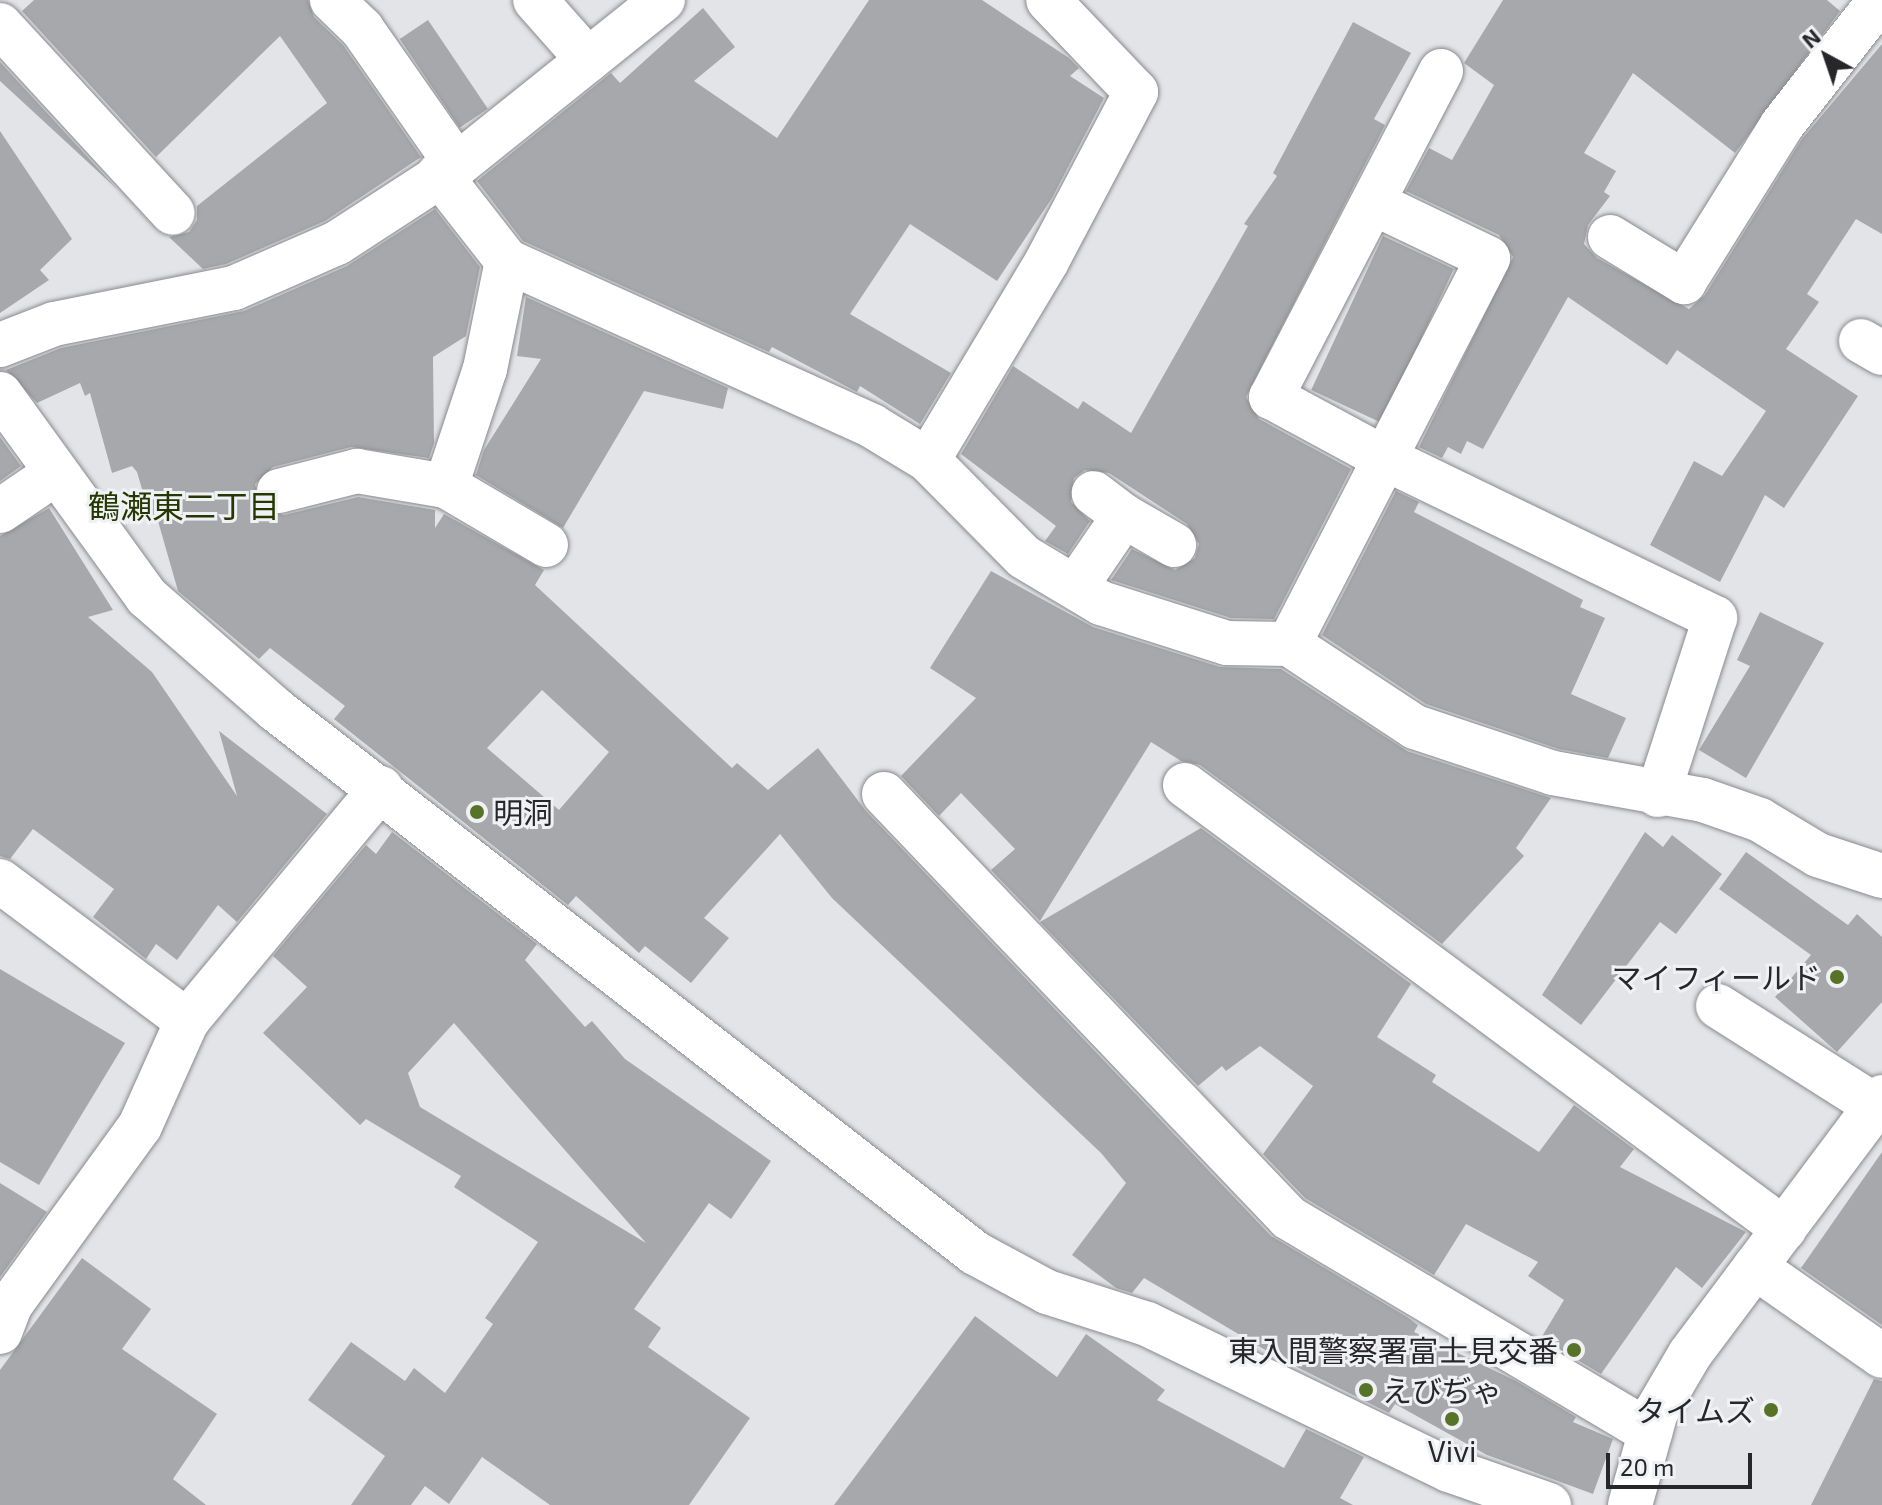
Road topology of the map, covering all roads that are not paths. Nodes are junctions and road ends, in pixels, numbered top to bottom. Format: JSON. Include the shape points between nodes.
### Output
{"nodes":[{"id":1,"x":8,"y":0,"type":"edge"},
{"id":2,"x":332,"y":0,"type":"edge"},
{"id":3,"x":535,"y":0,"type":"edge"},
{"id":4,"x":663,"y":0,"type":"edge"},
{"id":5,"x":1048,"y":0,"type":"edge"},
{"id":6,"x":1880,"y":0,"type":"edge"},
{"id":7,"x":0,"y":7,"type":"edge"},
{"id":8,"x":0,"y":25,"type":"edge"},
{"id":9,"x":588,"y":60,"type":"junction"},
{"id":10,"x":1441,"y":71,"type":"dead end"},
{"id":11,"x":448,"y":169,"type":"junction"},
{"id":12,"x":1373,"y":203,"type":"junction"},
{"id":13,"x":173,"y":213,"type":"dead end"},
{"id":14,"x":1610,"y":237,"type":"dead end"},
{"id":15,"x":507,"y":261,"type":"junction"},
{"id":16,"x":0,"y":345,"type":"edge"},
{"id":17,"x":0,"y":394,"type":"edge"},
{"id":18,"x":1382,"y":457,"type":"junction"},
{"id":19,"x":928,"y":460,"type":"junction"},
{"id":20,"x":56,"y":473,"type":"junction"},
{"id":21,"x":446,"y":486,"type":"junction"},
{"id":22,"x":279,"y":491,"type":"dead end"},
{"id":23,"x":0,"y":511,"type":"edge"},
{"id":24,"x":546,"y":545,"type":"dead end"},
{"id":25,"x":1174,"y":545,"type":"dead end"},
{"id":26,"x":1076,"y":586,"type":"junction"},
{"id":27,"x":1289,"y":644,"type":"junction"},
{"id":28,"x":1185,"y":785,"type":"dead end"},
{"id":29,"x":381,"y":788,"type":"junction"},
{"id":30,"x":884,"y":794,"type":"dead end"},
{"id":31,"x":1658,"y":795,"type":"junction"},
{"id":32,"x":1882,"y":876,"type":"edge"},
{"id":33,"x":0,"y":881,"type":"edge"},
{"id":34,"x":1718,"y":1006,"type":"dead end"},
{"id":35,"x":187,"y":1021,"type":"junction"},
{"id":36,"x":1880,"y":1104,"type":"edge"},
{"id":37,"x":1784,"y":1229,"type":"junction"},
{"id":38,"x":1755,"y":1267,"type":"junction"},
{"id":39,"x":4,"y":1311,"type":"edge"},
{"id":40,"x":1882,"y":1356,"type":"edge"},
{"id":41,"x":1650,"y":1432,"type":"junction"},
{"id":42,"x":1549,"y":1505,"type":"edge"},
{"id":43,"x":1630,"y":1505,"type":"edge"}],
"edges":[{"from":1,"to":7,"type":"street"},
{"from":2,"to":11,"type":"street","via":[[362,29]]},
{"from":3,"to":9,"type":"street"},
{"from":4,"to":9,"type":"street"},
{"from":5,"to":19,"type":"street","via":[[1136,92],[1047,261]]},
{"from":6,"to":14,"type":"street","via":[[1782,125],[1696,289]]},
{"from":8,"to":13,"type":"street"},
{"from":9,"to":11,"type":"street"},
{"from":10,"to":12,"type":"street"},
{"from":11,"to":15,"type":"street"},
{"from":11,"to":16,"type":"street","via":[[337,243],[234,288],[54,324]]},
{"from":12,"to":18,"type":"street","via":[[1271,397]]},
{"from":12,"to":18,"type":"street","via":[[1488,258]]},
{"from":15,"to":19,"type":"street","via":[[872,426]]},
{"from":15,"to":21,"type":"street","via":[[485,369]]},
{"from":17,"to":20,"type":"street"},
{"from":18,"to":27,"type":"street"},
{"from":18,"to":31,"type":"street","via":[[1715,618]]},
{"from":19,"to":26,"type":"street","via":[[1024,557]]},
{"from":20,"to":23,"type":"street"},
{"from":20,"to":29,"type":"street","via":[[147,597],[276,710]]},
{"from":21,"to":22,"type":"street","via":[[357,471]]},
{"from":21,"to":24,"type":"street"},
{"from":25,"to":26,"type":"street","via":[[1109,504]]},
{"from":26,"to":27,"type":"street","via":[[1101,603],[1185,633],[1227,643]]},
{"from":27,"to":31,"type":"street","via":[[1415,727],[1553,773]]},
{"from":28,"to":37,"type":"street"},
{"from":29,"to":35,"type":"street"},
{"from":29,"to":42,"type":"street","via":[[975,1253],[1047,1292],[1147,1324],[1449,1470]]},
{"from":30,"to":41,"type":"street","via":[[1289,1218]]},
{"from":31,"to":32,"type":"street","via":[[1703,800],[1760,820],[1818,855]]},
{"from":33,"to":35,"type":"street"},
{"from":34,"to":36,"type":"street"},
{"from":35,"to":39,"type":"street","via":[[140,1126]]},
{"from":36,"to":37,"type":"street"},
{"from":37,"to":38,"type":"street"},
{"from":38,"to":40,"type":"street"},
{"from":38,"to":41,"type":"street","via":[[1690,1354]]},
{"from":41,"to":43,"type":"street"}]}
